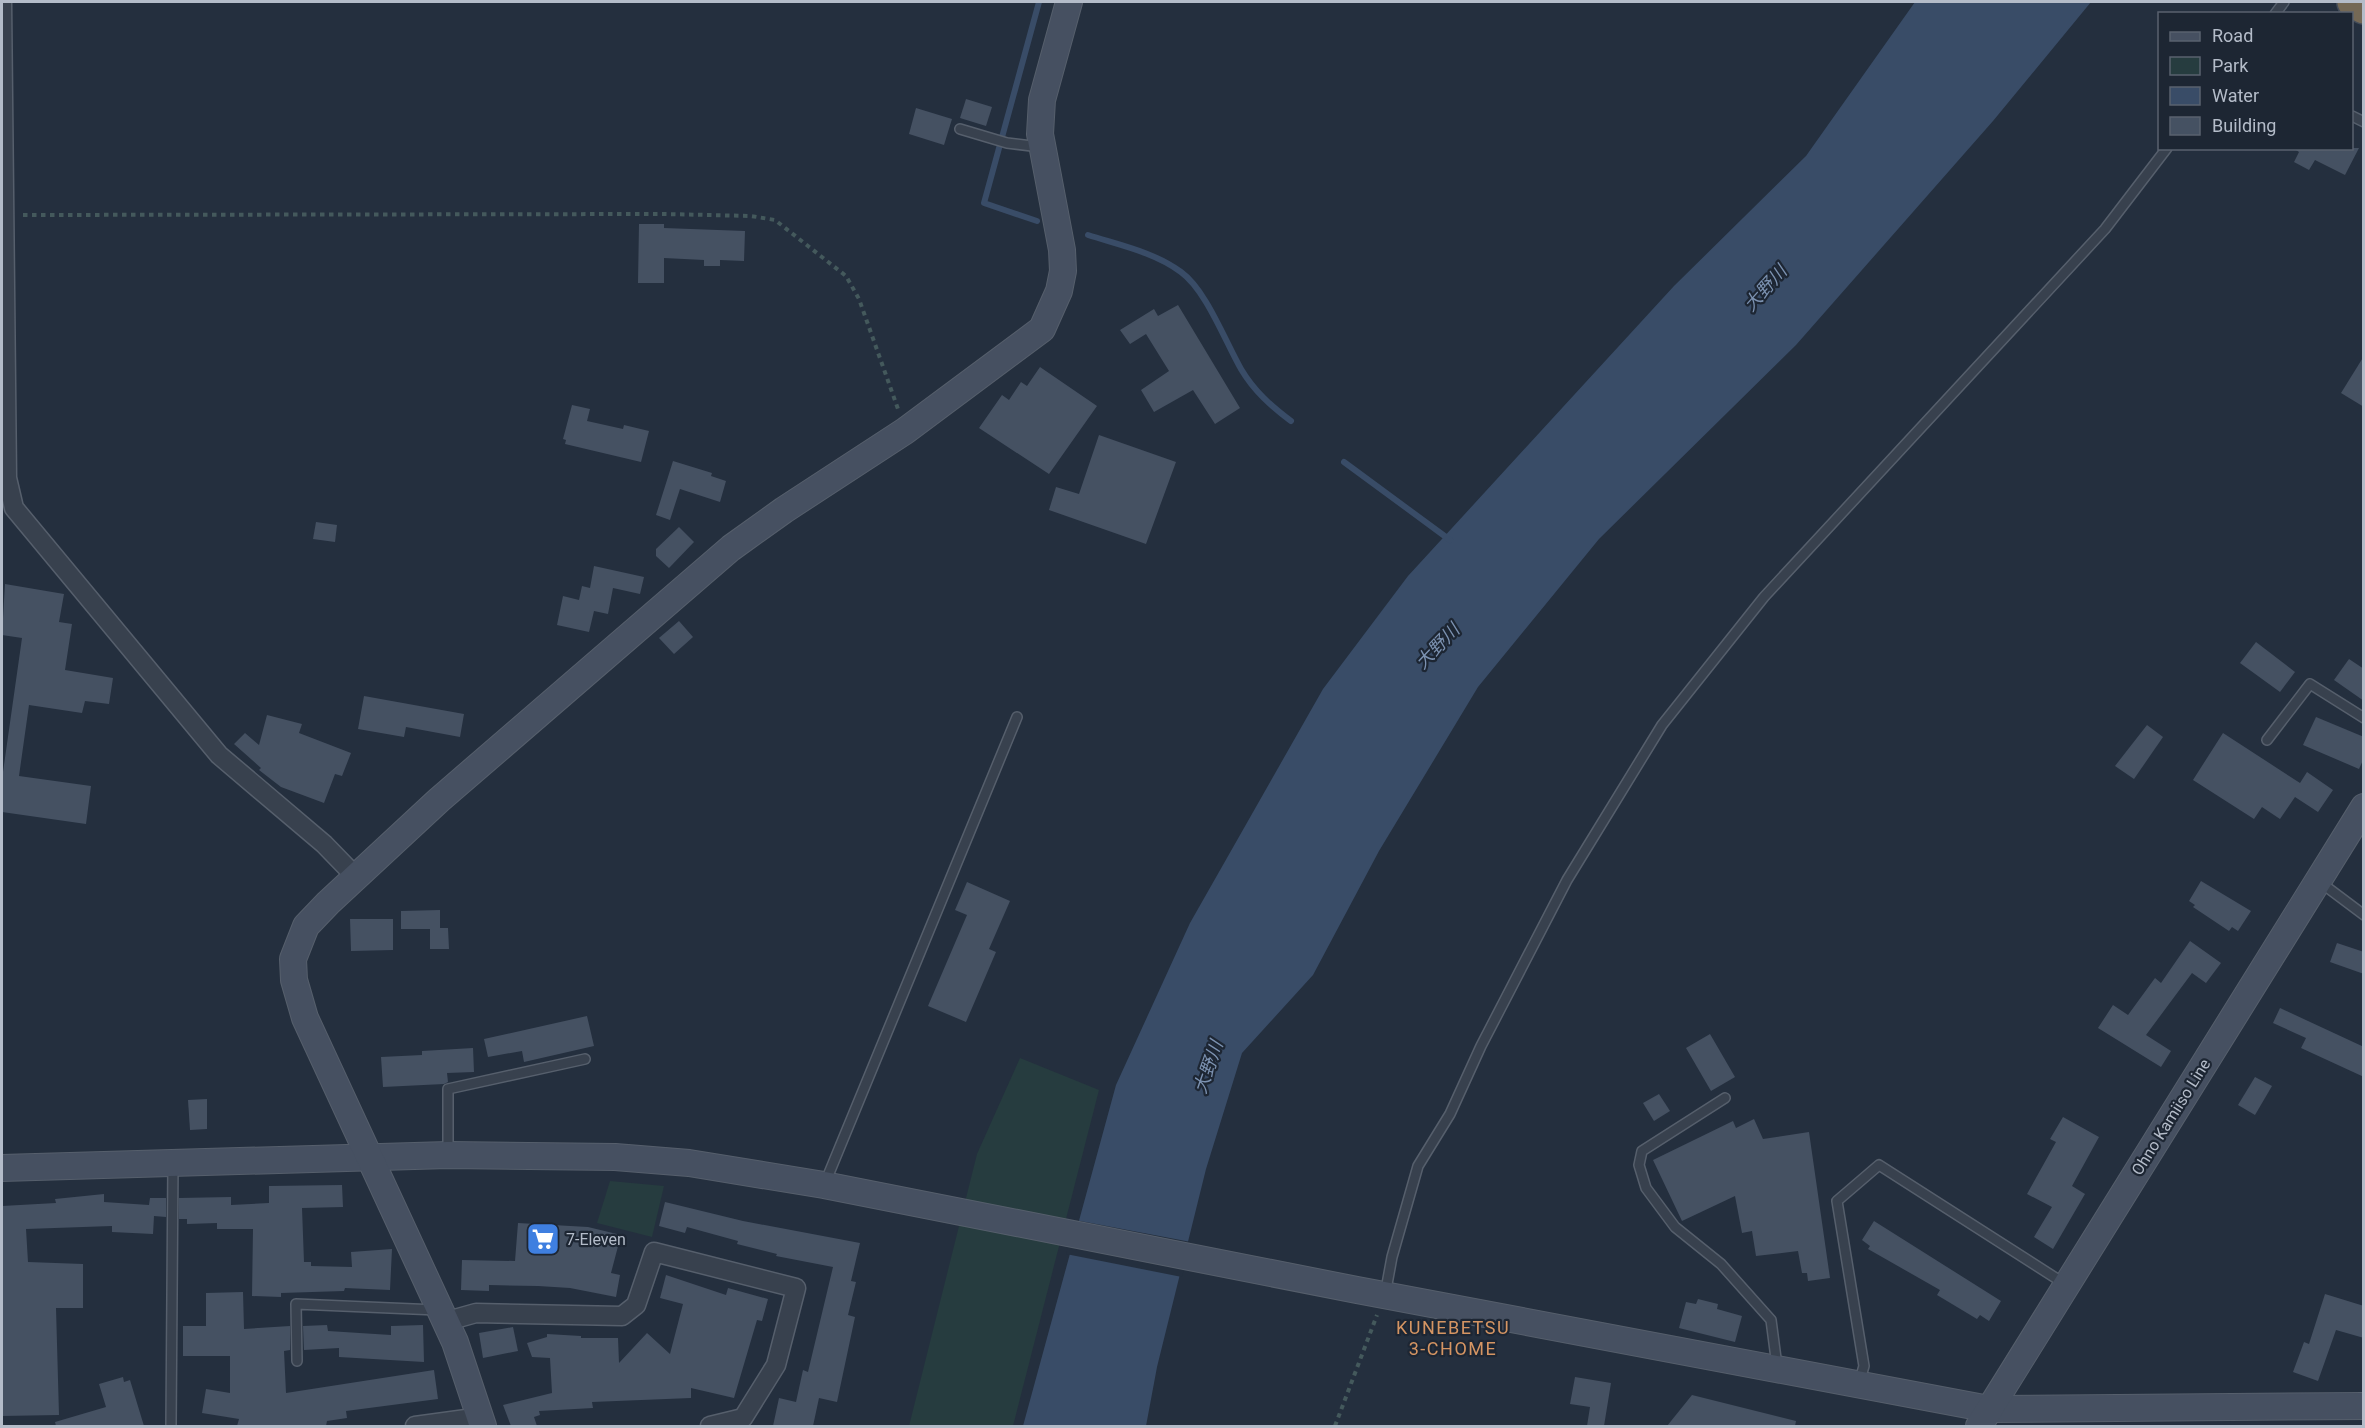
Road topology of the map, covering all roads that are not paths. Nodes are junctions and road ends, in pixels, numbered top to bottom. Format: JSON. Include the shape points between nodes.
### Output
{"nodes":[{"id":1,"x":2,"y":2,"type":"edge"},
{"id":2,"x":1069,"y":2,"type":"edge"},
{"id":3,"x":2354,"y":2,"type":"edge"},
{"id":4,"x":2364,"y":7,"type":"edge"},
{"id":5,"x":960,"y":129,"type":"dead end"},
{"id":6,"x":1042,"y":147,"type":"junction"},
{"id":7,"x":2165,"y":150,"type":"edge"},
{"id":8,"x":1017,"y":717,"type":"dead end"},
{"id":9,"x":2364,"y":718,"type":"edge"},
{"id":10,"x":2267,"y":740,"type":"dead end"},
{"id":11,"x":2364,"y":807,"type":"edge"},
{"id":12,"x":357,"y":878,"type":"junction"},
{"id":13,"x":2318,"y":881,"type":"junction"},
{"id":14,"x":2364,"y":915,"type":"edge"},
{"id":15,"x":585,"y":1059,"type":"dead end"},
{"id":16,"x":1725,"y":1098,"type":"dead end"},
{"id":17,"x":448,"y":1155,"type":"junction"},
{"id":18,"x":371,"y":1157,"type":"junction"},
{"id":19,"x":173,"y":1162,"type":"junction"},
{"id":20,"x":2,"y":1168,"type":"edge"},
{"id":21,"x":824,"y":1185,"type":"junction"},
{"id":22,"x":2067,"y":1285,"type":"junction"},
{"id":23,"x":1385,"y":1295,"type":"junction"},
{"id":24,"x":442,"y":1316,"type":"junction"},
{"id":25,"x":297,"y":1361,"type":"dead end"},
{"id":26,"x":1778,"y":1370,"type":"junction"},
{"id":27,"x":1859,"y":1385,"type":"junction"},
{"id":28,"x":2364,"y":1406,"type":"edge"},
{"id":29,"x":1984,"y":1418,"type":"edge"},
{"id":30,"x":482,"y":1422,"type":"edge"},
{"id":31,"x":171,"y":1426,"type":"edge"},
{"id":32,"x":415,"y":1426,"type":"edge"},
{"id":33,"x":710,"y":1426,"type":"edge"}],
"edges":[{"from":1,"to":12,"type":"street","via":[[7,478],[14,508],[219,755],[324,844]]},
{"from":2,"to":6,"type":"street","via":[[1042,99]]},
{"from":3,"to":4,"type":"highway"},
{"from":5,"to":6,"type":"lane","via":[[1007,143]]},
{"from":6,"to":12,"type":"street","via":[[1063,271],[1053,308],[1042,329],[905,431],[731,548],[439,800]]},
{"from":7,"to":23,"type":"lane","via":[[2105,229],[1764,597],[1662,725],[1567,880],[1450,1114],[1418,1166]]},
{"from":8,"to":21,"type":"lane"},
{"from":9,"to":10,"type":"lane","via":[[2310,684]]},
{"from":11,"to":13,"type":"street","name":"Ohno Kamiiso Line"},
{"from":12,"to":18,"type":"street","via":[[306,926],[293,959],[294,980],[305,1018]]},
{"from":13,"to":14,"type":"lane"},
{"from":13,"to":22,"type":"street","name":"Ohno Kamiiso Line"},
{"from":15,"to":17,"type":"lane","via":[[448,1089]]},
{"from":16,"to":26,"type":"lane","via":[[1641,1151],[1639,1165],[1646,1188],[1675,1227],[1721,1264],[1771,1320]]},
{"from":17,"to":18,"type":"street"},
{"from":17,"to":21,"type":"street","via":[[615,1157],[689,1163]]},
{"from":18,"to":19,"type":"street"},
{"from":18,"to":24,"type":"street"},
{"from":19,"to":20,"type":"street"},
{"from":19,"to":31,"type":"lane"},
{"from":21,"to":23,"type":"street"},
{"from":22,"to":27,"type":"lane","via":[[1879,1165],[1838,1201],[1864,1365]]},
{"from":22,"to":29,"type":"street","name":"Ohno Kamiiso Line"},
{"from":23,"to":26,"type":"street"},
{"from":24,"to":25,"type":"lane","via":[[296,1304]]},
{"from":24,"to":30,"type":"street"},
{"from":24,"to":33,"type":"street","via":[[476,1313],[622,1317],[636,1305],[654,1252],[796,1288],[776,1365],[743,1418]]},
{"from":26,"to":27,"type":"street"},
{"from":27,"to":29,"type":"street"},
{"from":28,"to":29,"type":"street"},
{"from":30,"to":32,"type":"street"}]}
